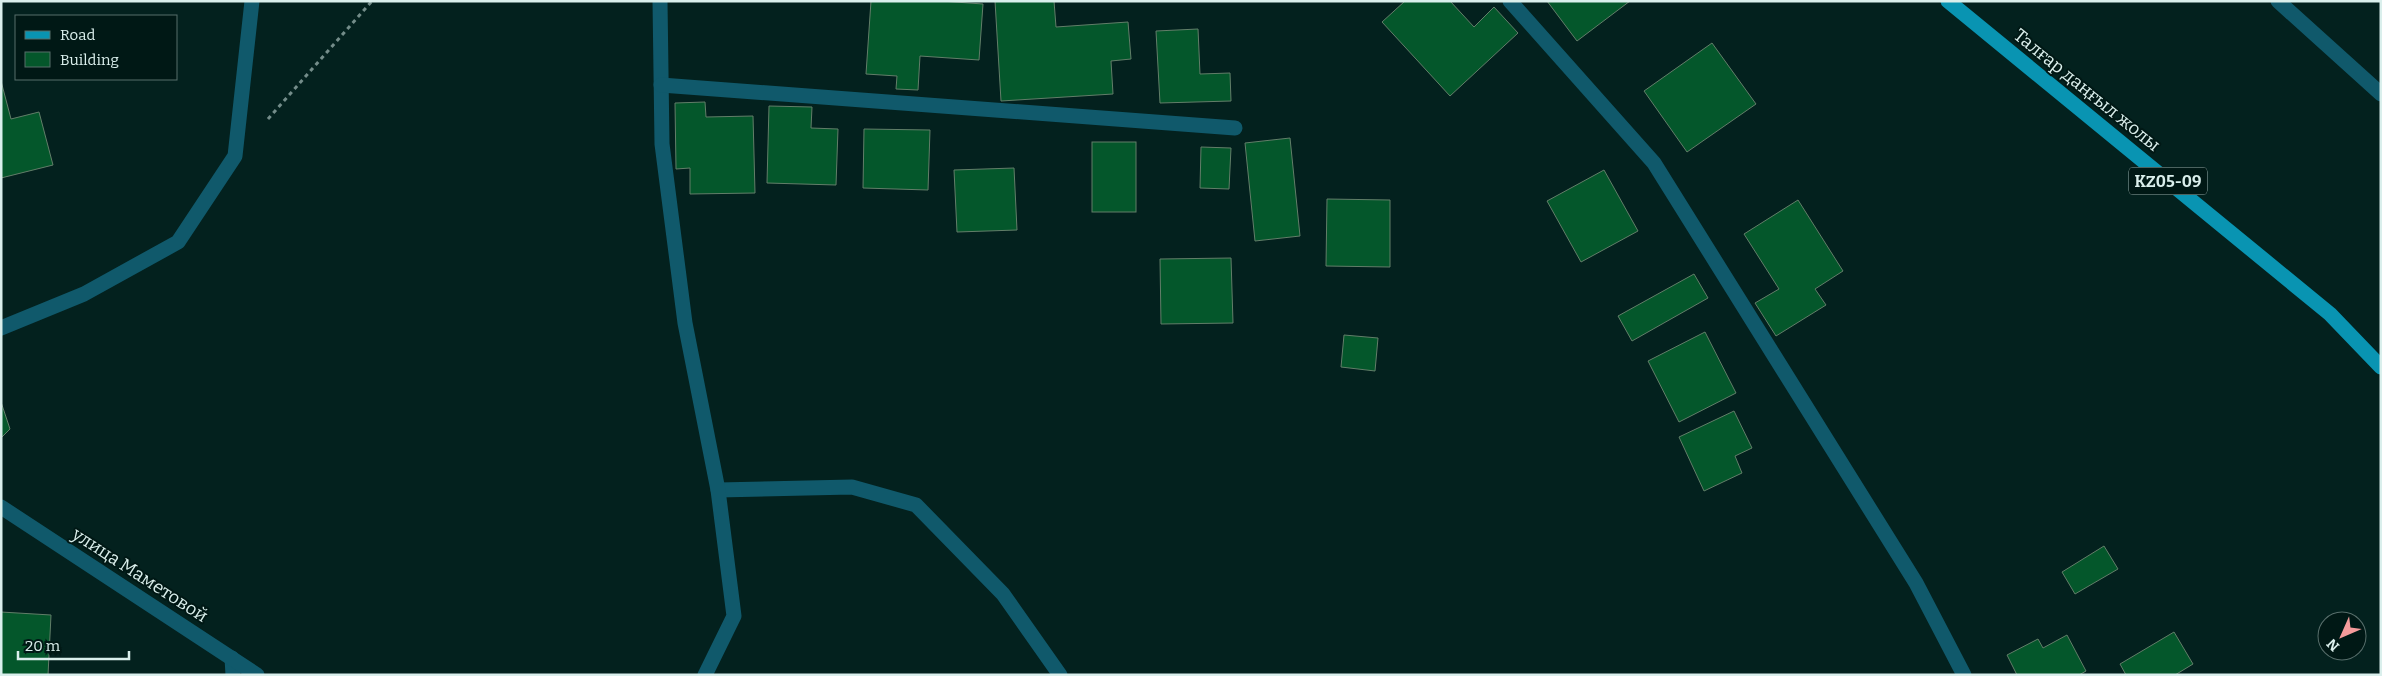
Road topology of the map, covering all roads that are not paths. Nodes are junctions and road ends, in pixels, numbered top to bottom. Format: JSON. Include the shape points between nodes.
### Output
{"nodes":[{"id":1,"x":252,"y":1,"type":"edge"},
{"id":2,"x":660,"y":1,"type":"edge"},
{"id":3,"x":1510,"y":1,"type":"edge"},
{"id":4,"x":1948,"y":1,"type":"edge"},
{"id":5,"x":2278,"y":1,"type":"edge"},
{"id":6,"x":661,"y":85,"type":"junction"},
{"id":7,"x":2381,"y":94,"type":"edge"},
{"id":8,"x":1235,"y":128,"type":"dead end"},
{"id":9,"x":1,"y":328,"type":"edge"},
{"id":10,"x":2381,"y":367,"type":"edge"},
{"id":11,"x":718,"y":490,"type":"junction"},
{"id":12,"x":1,"y":507,"type":"edge"},
{"id":13,"x":232,"y":658,"type":"junction"},
{"id":14,"x":233,"y":675,"type":"edge"},
{"id":15,"x":257,"y":675,"type":"edge"},
{"id":16,"x":705,"y":675,"type":"edge"},
{"id":17,"x":1060,"y":675,"type":"edge"},
{"id":18,"x":1964,"y":675,"type":"edge"}],
"edges":[{"from":1,"to":9,"type":"street","via":[[235,156],[178,242],[84,294]]},
{"from":2,"to":6,"type":"street"},
{"from":3,"to":18,"type":"street","via":[[1654,163],[1916,584]]},
{"from":4,"to":10,"type":"main road","name":"Талғар даңғыл жолы","number":"KZ05-09","via":[[2330,314]]},
{"from":5,"to":7,"type":"street"},
{"from":6,"to":8,"type":"street"},
{"from":6,"to":11,"type":"street","via":[[662,144],[685,323]]},
{"from":11,"to":16,"type":"street","via":[[734,616]]},
{"from":11,"to":17,"type":"street","via":[[852,487],[916,505],[1003,594]]},
{"from":12,"to":13,"type":"street","name":"улица Маметовой"},
{"from":13,"to":14,"type":"street"},
{"from":13,"to":15,"type":"street","name":"улица Маметовой"}]}
